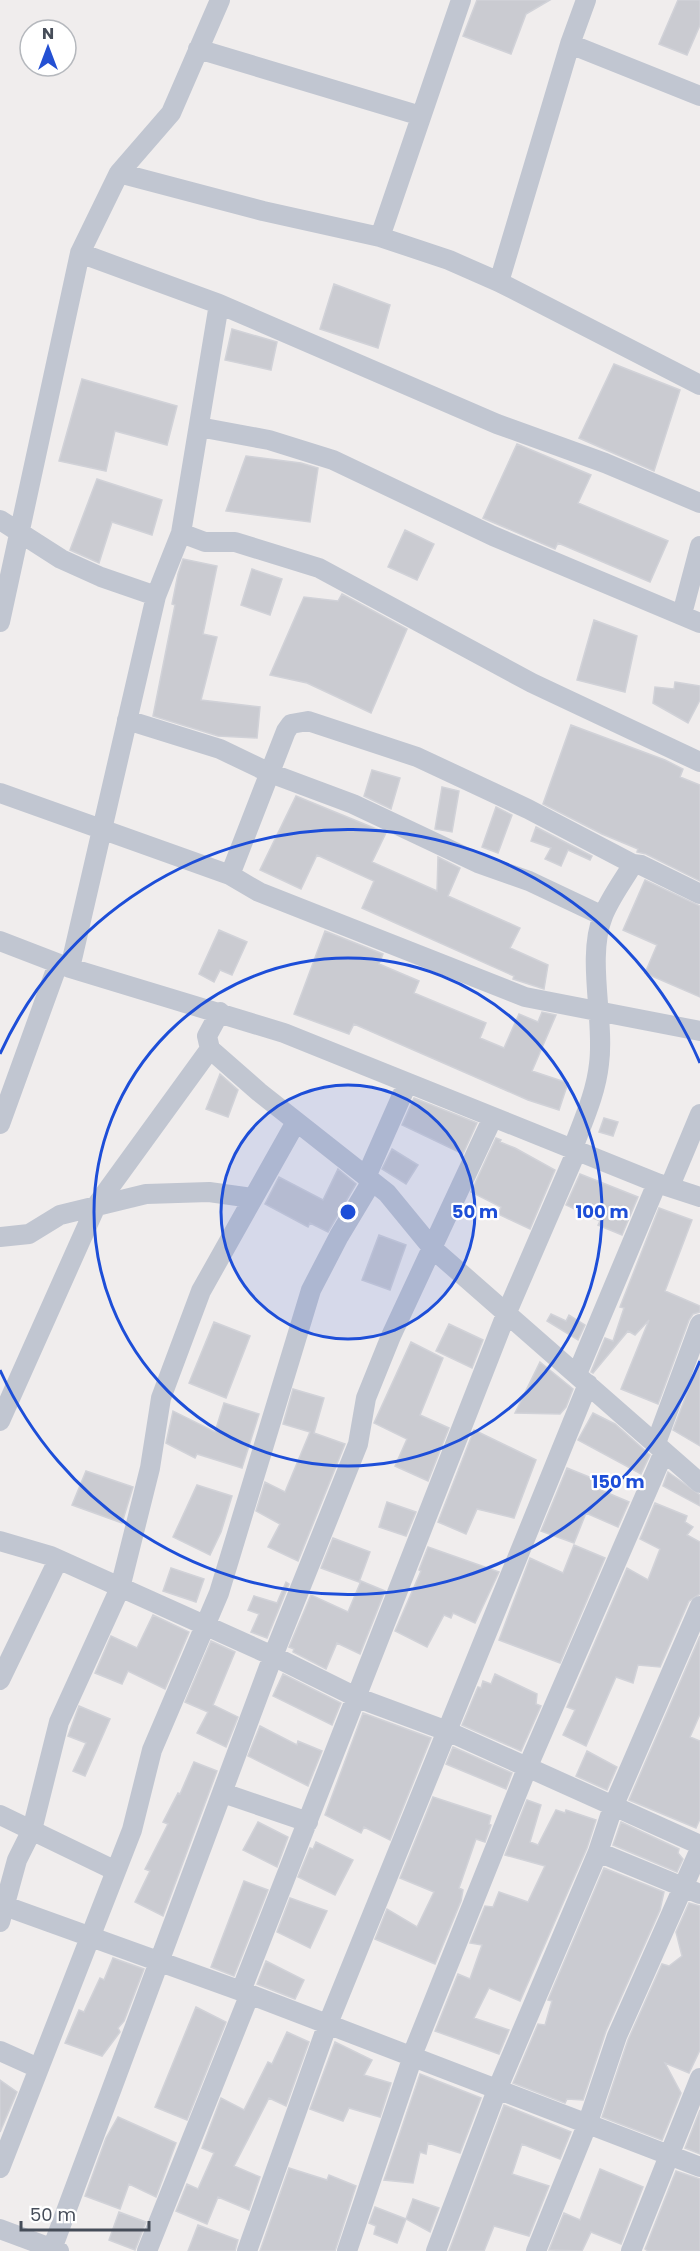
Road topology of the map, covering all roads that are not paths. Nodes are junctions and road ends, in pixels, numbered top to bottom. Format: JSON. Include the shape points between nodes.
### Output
{"nodes":[{"id":1,"x":220,"y":0,"type":"edge"},
{"id":2,"x":461,"y":0,"type":"edge"},
{"id":3,"x":586,"y":0,"type":"edge"},
{"id":4,"x":570,"y":44,"type":"junction"},
{"id":5,"x":198,"y":50,"type":"junction"},
{"id":6,"x":700,"y":96,"type":"edge"},
{"id":7,"x":421,"y":116,"type":"junction"},
{"id":8,"x":119,"y":173,"type":"junction"},
{"id":9,"x":380,"y":237,"type":"junction"},
{"id":10,"x":80,"y":253,"type":"junction"},
{"id":11,"x":499,"y":282,"type":"junction"},
{"id":12,"x":219,"y":304,"type":"junction"},
{"id":13,"x":700,"y":385,"type":"edge"},
{"id":14,"x":199,"y":427,"type":"junction"},
{"id":15,"x":700,"y":503,"type":"edge"},
{"id":16,"x":0,"y":520,"type":"edge"},
{"id":17,"x":19,"y":532,"type":"junction"},
{"id":18,"x":181,"y":533,"type":"junction"},
{"id":19,"x":700,"y":546,"type":"edge"},
{"id":20,"x":156,"y":597,"type":"junction"},
{"id":21,"x":682,"y":614,"type":"junction"},
{"id":22,"x":0,"y":622,"type":"edge"},
{"id":23,"x":700,"y":623,"type":"edge"},
{"id":24,"x":127,"y":720,"type":"junction"},
{"id":25,"x":700,"y":762,"type":"edge"},
{"id":26,"x":270,"y":773,"type":"junction"},
{"id":27,"x":0,"y":794,"type":"edge"},
{"id":28,"x":103,"y":830,"type":"junction"},
{"id":29,"x":633,"y":864,"type":"junction"},
{"id":30,"x":230,"y":875,"type":"junction"},
{"id":31,"x":700,"y":894,"type":"edge"},
{"id":32,"x":603,"y":916,"type":"junction"},
{"id":33,"x":0,"y":941,"type":"edge"},
{"id":34,"x":64,"y":966,"type":"junction"},
{"id":35,"x":599,"y":1009,"type":"junction"},
{"id":36,"x":220,"y":1012,"type":"junction"},
{"id":37,"x":700,"y":1031,"type":"edge"},
{"id":38,"x":210,"y":1048,"type":"junction"},
{"id":39,"x":407,"y":1084,"type":"junction"},
{"id":40,"x":700,"y":1114,"type":"edge"},
{"id":41,"x":493,"y":1117,"type":"junction"},
{"id":42,"x":296,"y":1122,"type":"junction"},
{"id":43,"x":0,"y":1124,"type":"edge"},
{"id":44,"x":575,"y":1149,"type":"junction"},
{"id":45,"x":369,"y":1179,"type":"junction"},
{"id":46,"x":664,"y":1184,"type":"junction"},
{"id":47,"x":700,"y":1197,"type":"edge"},
{"id":48,"x":252,"y":1198,"type":"junction"},
{"id":49,"x":96,"y":1206,"type":"junction"},
{"id":50,"x":0,"y":1237,"type":"edge"},
{"id":51,"x":433,"y":1249,"type":"junction"},
{"id":52,"x":507,"y":1312,"type":"junction"},
{"id":53,"x":700,"y":1323,"type":"edge"},
{"id":54,"x":583,"y":1379,"type":"junction"},
{"id":55,"x":0,"y":1421,"type":"edge"},
{"id":56,"x":660,"y":1447,"type":"junction"},
{"id":57,"x":700,"y":1483,"type":"edge"},
{"id":58,"x":0,"y":1541,"type":"edge"},
{"id":59,"x":58,"y":1560,"type":"junction"},
{"id":60,"x":120,"y":1588,"type":"junction"},
{"id":61,"x":700,"y":1606,"type":"edge"},
{"id":62,"x":207,"y":1626,"type":"junction"},
{"id":63,"x":273,"y":1656,"type":"junction"},
{"id":64,"x":0,"y":1680,"type":"edge"},
{"id":65,"x":358,"y":1698,"type":"junction"},
{"id":66,"x":447,"y":1731,"type":"junction"},
{"id":67,"x":528,"y":1766,"type":"junction"},
{"id":68,"x":223,"y":1793,"type":"junction"},
{"id":69,"x":613,"y":1807,"type":"junction"},
{"id":70,"x":0,"y":1815,"type":"edge"},
{"id":71,"x":308,"y":1822,"type":"junction"},
{"id":72,"x":32,"y":1830,"type":"junction"},
{"id":73,"x":700,"y":1847,"type":"edge"},
{"id":74,"x":598,"y":1852,"type":"junction"},
{"id":75,"x":116,"y":1871,"type":"junction"},
{"id":76,"x":692,"y":1891,"type":"edge"},
{"id":77,"x":2,"y":1914,"type":"edge"},
{"id":78,"x":89,"y":1935,"type":"junction"},
{"id":79,"x":160,"y":1962,"type":"junction"},
{"id":80,"x":245,"y":1994,"type":"junction"},
{"id":81,"x":327,"y":2026,"type":"junction"},
{"id":82,"x":0,"y":2051,"type":"edge"},
{"id":83,"x":411,"y":2058,"type":"junction"},
{"id":84,"x":38,"y":2068,"type":"junction"},
{"id":85,"x":700,"y":2078,"type":"edge"},
{"id":86,"x":497,"y":2090,"type":"junction"},
{"id":87,"x":586,"y":2125,"type":"junction"},
{"id":88,"x":669,"y":2154,"type":"junction"},
{"id":89,"x":700,"y":2167,"type":"edge"},
{"id":90,"x":0,"y":2168,"type":"edge"},
{"id":91,"x":0,"y":2229,"type":"edge"},
{"id":92,"x":26,"y":2246,"type":"edge"},
{"id":93,"x":55,"y":2250,"type":"edge"},
{"id":94,"x":147,"y":2251,"type":"edge"},
{"id":95,"x":248,"y":2251,"type":"edge"},
{"id":96,"x":347,"y":2251,"type":"edge"},
{"id":97,"x":436,"y":2251,"type":"edge"},
{"id":98,"x":537,"y":2251,"type":"edge"},
{"id":99,"x":631,"y":2251,"type":"edge"}],
"edges":[{"from":1,"to":5,"type":"street"},
{"from":2,"to":7,"type":"street"},
{"from":3,"to":4,"type":"street"},
{"from":4,"to":6,"type":"street"},
{"from":4,"to":11,"type":"street"},
{"from":5,"to":7,"type":"street"},
{"from":5,"to":8,"type":"street","via":[[171,113]]},
{"from":7,"to":9,"type":"street"},
{"from":8,"to":9,"type":"street"},
{"from":8,"to":10,"type":"street"},
{"from":9,"to":11,"type":"street"},
{"from":10,"to":12,"type":"street"},
{"from":10,"to":17,"type":"street"},
{"from":11,"to":13,"type":"street"},
{"from":12,"to":14,"type":"street"},
{"from":12,"to":15,"type":"street","via":[[497,424]]},
{"from":14,"to":18,"type":"street"},
{"from":14,"to":21,"type":"street","via":[[313,452],[359,470],[493,537]]},
{"from":16,"to":17,"type":"street"},
{"from":17,"to":20,"type":"street","via":[[90,573]]},
{"from":17,"to":22,"type":"street"},
{"from":18,"to":20,"type":"street"},
{"from":18,"to":25,"type":"street","via":[[205,542],[235,542],[319,568],[532,683]]},
{"from":19,"to":21,"type":"street"},
{"from":20,"to":24,"type":"street"},
{"from":21,"to":23,"type":"street"},
{"from":24,"to":26,"type":"street","via":[[220,749]]},
{"from":24,"to":28,"type":"street"},
{"from":26,"to":29,"type":"street","via":[[291,724],[308,721],[417,757]]},
{"from":26,"to":30,"type":"street"},
{"from":26,"to":32,"type":"street","via":[[352,804]]},
{"from":27,"to":28,"type":"street"},
{"from":28,"to":30,"type":"street"},
{"from":28,"to":34,"type":"street"},
{"from":29,"to":31,"type":"street"},
{"from":29,"to":32,"type":"street"},
{"from":30,"to":35,"type":"street","via":[[259,892],[525,997]]},
{"from":32,"to":35,"type":"street","via":[[597,968]]},
{"from":33,"to":34,"type":"street"},
{"from":34,"to":36,"type":"street"},
{"from":34,"to":43,"type":"street"},
{"from":35,"to":37,"type":"street"},
{"from":35,"to":44,"type":"street","via":[[600,1064]]},
{"from":36,"to":38,"type":"street","via":[[207,1036]]},
{"from":36,"to":39,"type":"street","via":[[284,1033]]},
{"from":38,"to":42,"type":"street"},
{"from":38,"to":49,"type":"street"},
{"from":39,"to":41,"type":"street"},
{"from":39,"to":45,"type":"street","via":[[388,1122]]},
{"from":40,"to":46,"type":"street"},
{"from":41,"to":44,"type":"street"},
{"from":41,"to":51,"type":"street"},
{"from":42,"to":45,"type":"street"},
{"from":42,"to":48,"type":"street"},
{"from":44,"to":46,"type":"street"},
{"from":44,"to":52,"type":"street"},
{"from":45,"to":51,"type":"street","via":[[387,1193]]},
{"from":45,"to":62,"type":"street","via":[[311,1290]]},
{"from":46,"to":47,"type":"street"},
{"from":46,"to":54,"type":"street"},
{"from":48,"to":49,"type":"street","via":[[209,1192],[164,1193]]},
{"from":48,"to":60,"type":"street","via":[[201,1291],[161,1398],[150,1468]]},
{"from":49,"to":50,"type":"street","via":[[60,1215],[29,1234]]},
{"from":49,"to":55,"type":"street"},
{"from":51,"to":52,"type":"street"},
{"from":51,"to":63,"type":"street","via":[[378,1367],[366,1398],[358,1444]]},
{"from":52,"to":54,"type":"street"},
{"from":52,"to":65,"type":"street"},
{"from":53,"to":56,"type":"street"},
{"from":54,"to":56,"type":"street"},
{"from":54,"to":66,"type":"street"},
{"from":56,"to":57,"type":"street"},
{"from":56,"to":67,"type":"street"},
{"from":58,"to":59,"type":"street"},
{"from":59,"to":60,"type":"street"},
{"from":59,"to":64,"type":"street"},
{"from":60,"to":62,"type":"street"},
{"from":60,"to":72,"type":"street","via":[[59,1722]]},
{"from":61,"to":69,"type":"street"},
{"from":62,"to":63,"type":"street"},
{"from":62,"to":75,"type":"street","via":[[152,1750],[132,1830]]},
{"from":63,"to":65,"type":"street"},
{"from":63,"to":68,"type":"street"},
{"from":65,"to":66,"type":"street"},
{"from":65,"to":71,"type":"street"},
{"from":66,"to":67,"type":"street"},
{"from":66,"to":81,"type":"street"},
{"from":67,"to":69,"type":"street"},
{"from":67,"to":83,"type":"street"},
{"from":68,"to":71,"type":"street"},
{"from":68,"to":79,"type":"street"},
{"from":69,"to":73,"type":"street"},
{"from":69,"to":74,"type":"street"},
{"from":70,"to":72,"type":"street"},
{"from":71,"to":80,"type":"street"},
{"from":72,"to":75,"type":"street"},
{"from":72,"to":77,"type":"street","via":[[17,1860]]},
{"from":73,"to":76,"type":"street"},
{"from":74,"to":76,"type":"street"},
{"from":74,"to":86,"type":"street"},
{"from":75,"to":78,"type":"street"},
{"from":76,"to":87,"type":"street","via":[[617,2036]]},
{"from":77,"to":78,"type":"street"},
{"from":78,"to":79,"type":"street"},
{"from":78,"to":84,"type":"street"},
{"from":79,"to":80,"type":"street"},
{"from":79,"to":93,"type":"street"},
{"from":80,"to":81,"type":"street"},
{"from":80,"to":94,"type":"street"},
{"from":81,"to":83,"type":"street"},
{"from":81,"to":95,"type":"street"},
{"from":82,"to":84,"type":"street"},
{"from":83,"to":86,"type":"street"},
{"from":83,"to":96,"type":"street"},
{"from":84,"to":90,"type":"street"},
{"from":85,"to":88,"type":"street"},
{"from":86,"to":87,"type":"street"},
{"from":86,"to":97,"type":"street"},
{"from":87,"to":88,"type":"street"},
{"from":87,"to":98,"type":"street"},
{"from":88,"to":89,"type":"street"},
{"from":88,"to":99,"type":"street"},
{"from":91,"to":92,"type":"street"},
{"from":92,"to":93,"type":"street"}]}
